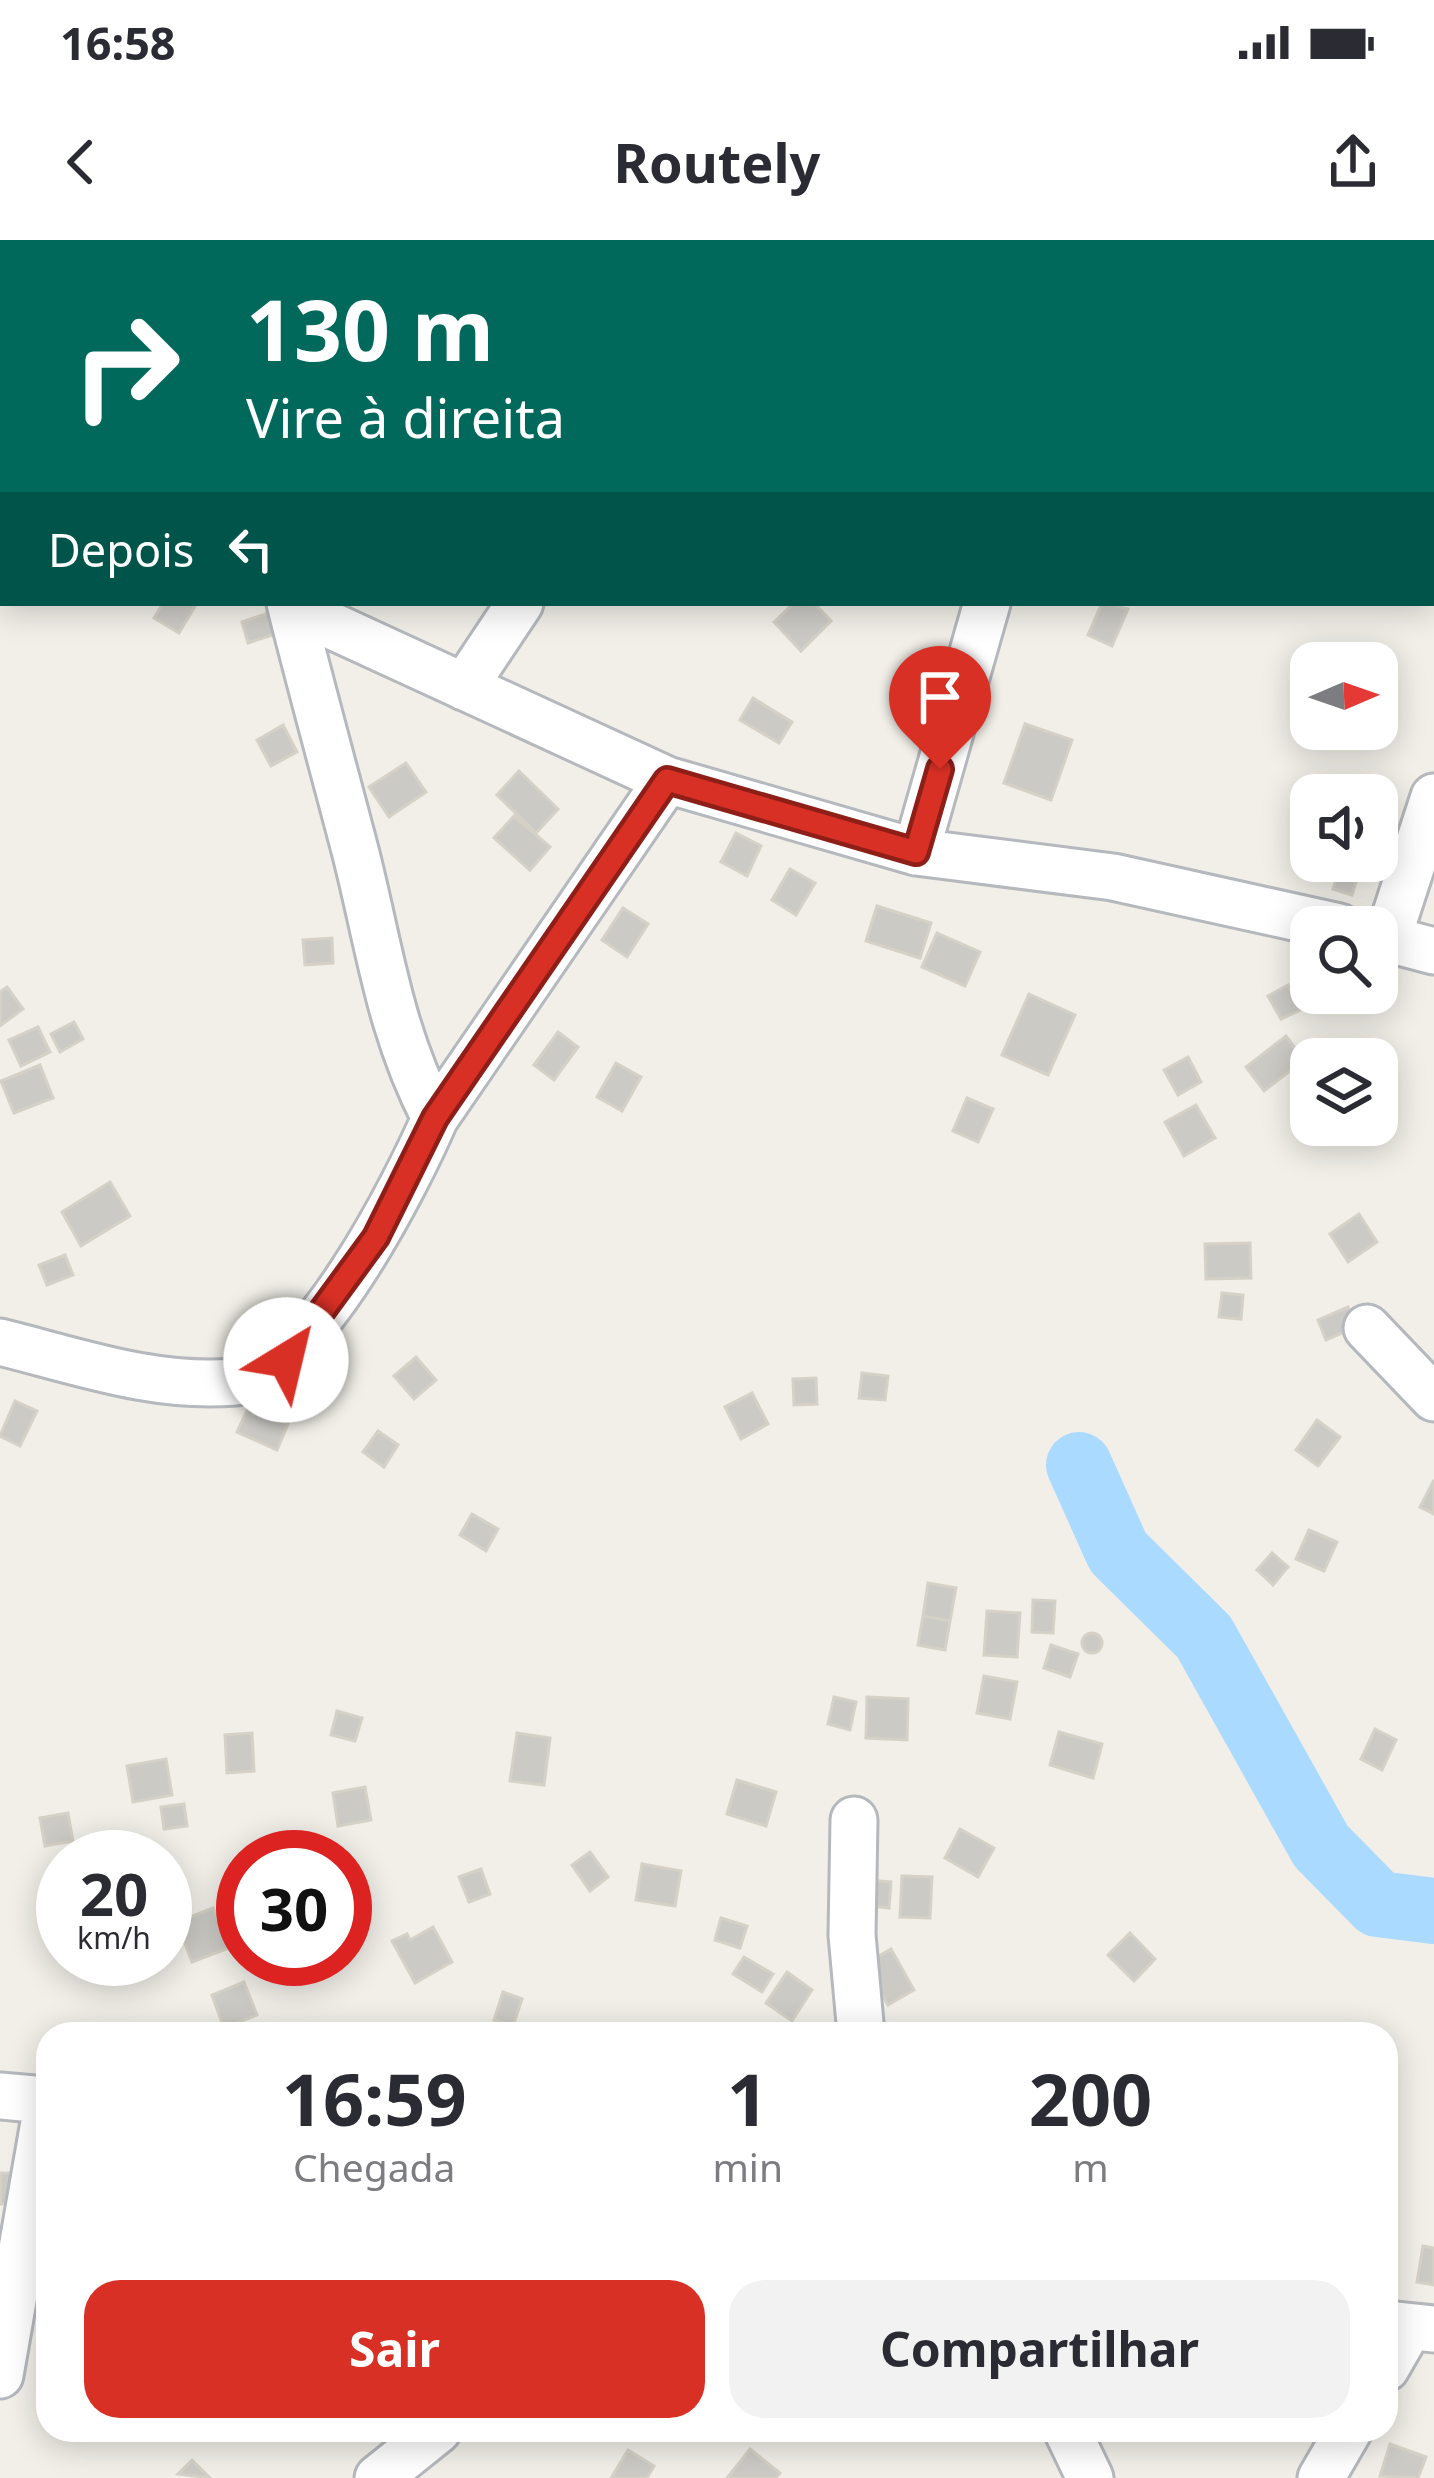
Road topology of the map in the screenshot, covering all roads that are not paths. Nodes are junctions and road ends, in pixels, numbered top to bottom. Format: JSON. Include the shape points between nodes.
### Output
{"nodes":[{"id":1,"x":291,"y":606,"type":"edge"},
{"id":2,"x":293,"y":606,"type":"edge"},
{"id":3,"x":518,"y":606,"type":"edge"},
{"id":4,"x":985,"y":606,"type":"edge"},
{"id":5,"x":464,"y":687,"type":"junction"},
{"id":6,"x":667,"y":780,"type":"junction"},
{"id":7,"x":1434,"y":797,"type":"edge"},
{"id":8,"x":916,"y":852,"type":"junction"},
{"id":9,"x":1394,"y":906,"type":"edge"},
{"id":10,"x":1290,"y":916,"type":"edge"},
{"id":11,"x":1398,"y":941,"type":"edge"},
{"id":12,"x":1434,"y":951,"type":"edge"},
{"id":13,"x":435,"y":1118,"type":"junction"},
{"id":14,"x":1367,"y":1328,"type":"dead end"},
{"id":15,"x":0,"y":1342,"type":"edge"},
{"id":16,"x":1434,"y":1398,"type":"edge"},
{"id":17,"x":854,"y":1820,"type":"dead end"},
{"id":18,"x":860,"y":2022,"type":"edge"},
{"id":19,"x":0,"y":2096,"type":"edge"},
{"id":20,"x":36,"y":2101,"type":"edge"},
{"id":21,"x":36,"y":2168,"type":"edge"},
{"id":22,"x":0,"y":2375,"type":"edge"},
{"id":23,"x":428,"y":2442,"type":"edge"},
{"id":24,"x":1073,"y":2442,"type":"edge"},
{"id":25,"x":1342,"y":2442,"type":"edge"},
{"id":26,"x":403,"y":2473,"type":"edge"},
{"id":27,"x":1090,"y":2478,"type":"edge"},
{"id":28,"x":1321,"y":2478,"type":"edge"}],
"edges":[{"from":1,"to":13,"type":"street","via":[[385,994]]},
{"from":2,"to":5,"type":"street"},
{"from":3,"to":5,"type":"street"},
{"from":4,"to":8,"type":"street"},
{"from":5,"to":6,"type":"street"},
{"from":6,"to":8,"type":"street"},
{"from":6,"to":13,"type":"street"},
{"from":7,"to":9,"type":"street"},
{"from":8,"to":10,"type":"street","via":[[1113,877]]},
{"from":11,"to":12,"type":"street"},
{"from":13,"to":15,"type":"street","via":[[376,1237],[286,1360],[236,1382],[111,1374]]},
{"from":14,"to":16,"type":"street"},
{"from":17,"to":18,"type":"street"},
{"from":19,"to":20,"type":"street"},
{"from":21,"to":22,"type":"street"},
{"from":23,"to":26,"type":"street"},
{"from":24,"to":27,"type":"street"},
{"from":25,"to":28,"type":"street"}]}
